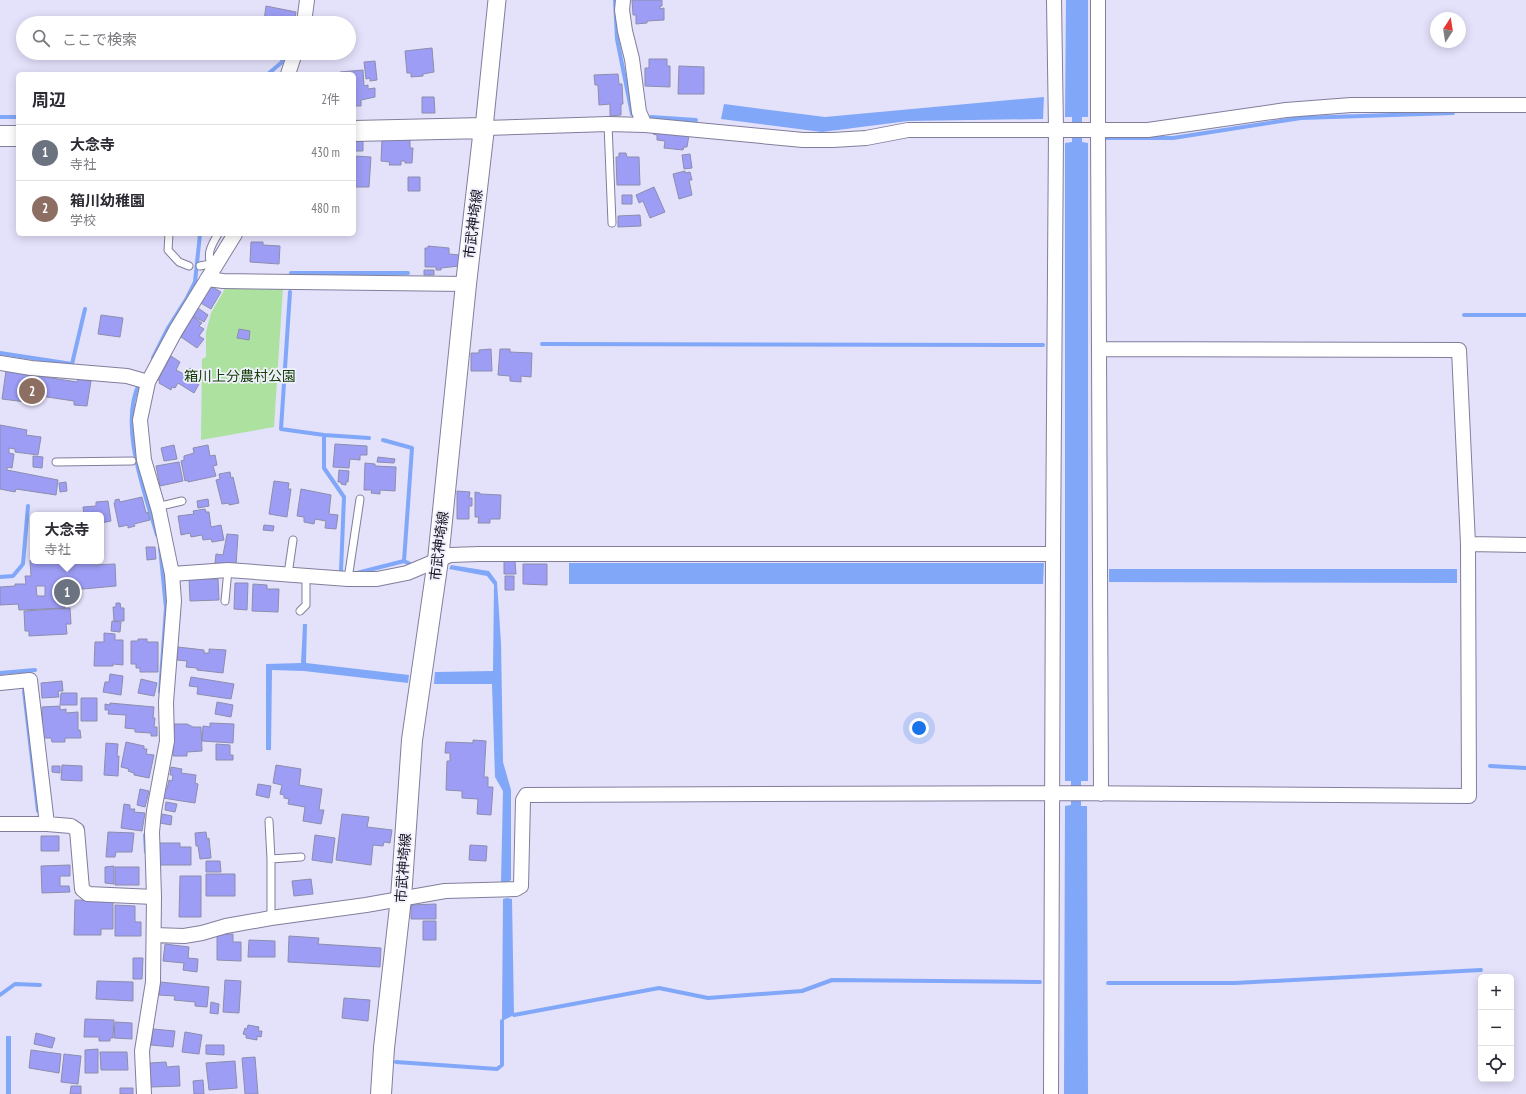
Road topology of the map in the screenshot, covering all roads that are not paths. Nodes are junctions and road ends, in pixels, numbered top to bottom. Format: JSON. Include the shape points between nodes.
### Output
{"nodes":[{"id":1,"x":307,"y":0,"type":"edge"},
{"id":2,"x":497,"y":0,"type":"edge"},
{"id":3,"x":623,"y":0,"type":"edge"},
{"id":4,"x":1054,"y":0,"type":"edge"},
{"id":5,"x":1098,"y":0,"type":"edge"},
{"id":6,"x":305,"y":16,"type":"edge"},
{"id":7,"x":293,"y":60,"type":"edge"},
{"id":8,"x":289,"y":72,"type":"edge"},
{"id":9,"x":1526,"y":105,"type":"edge"},
{"id":10,"x":608,"y":124,"type":"junction"},
{"id":11,"x":645,"y":125,"type":"junction"},
{"id":12,"x":484,"y":128,"type":"junction"},
{"id":13,"x":1098,"y":129,"type":"junction"},
{"id":14,"x":1056,"y":130,"type":"junction"},
{"id":15,"x":356,"y":132,"type":"edge"},
{"id":16,"x":0,"y":136,"type":"edge"},
{"id":17,"x":16,"y":136,"type":"edge"},
{"id":18,"x":612,"y":223,"type":"dead end"},
{"id":19,"x":169,"y":236,"type":"edge"},
{"id":20,"x":217,"y":236,"type":"edge"},
{"id":21,"x":234,"y":236,"type":"edge"},
{"id":22,"x":189,"y":266,"type":"dead end"},
{"id":23,"x":207,"y":270,"type":"junction"},
{"id":24,"x":466,"y":284,"type":"junction"},
{"id":25,"x":1099,"y":349,"type":"junction"},
{"id":26,"x":0,"y":363,"type":"edge"},
{"id":27,"x":143,"y":380,"type":"junction"},
{"id":28,"x":132,"y":461,"type":"dead end"},
{"id":29,"x":56,"y":462,"type":"dead end"},
{"id":30,"x":360,"y":499,"type":"dead end"},
{"id":31,"x":182,"y":501,"type":"dead end"},
{"id":32,"x":158,"y":507,"type":"junction"},
{"id":33,"x":293,"y":540,"type":"dead end"},
{"id":34,"x":1468,"y":544,"type":"junction"},
{"id":35,"x":1526,"y":544,"type":"edge"},
{"id":36,"x":1053,"y":554,"type":"junction"},
{"id":37,"x":438,"y":560,"type":"junction"},
{"id":38,"x":228,"y":570,"type":"junction"},
{"id":39,"x":172,"y":574,"type":"junction"},
{"id":40,"x":288,"y":574,"type":"junction"},
{"id":41,"x":306,"y":576,"type":"junction"},
{"id":42,"x":348,"y":578,"type":"junction"},
{"id":43,"x":225,"y":601,"type":"dead end"},
{"id":44,"x":300,"y":611,"type":"dead end"},
{"id":45,"x":0,"y":682,"type":"edge"},
{"id":46,"x":1052,"y":792,"type":"junction"},
{"id":47,"x":1101,"y":794,"type":"junction"},
{"id":48,"x":268,"y":821,"type":"dead end"},
{"id":49,"x":0,"y":824,"type":"edge"},
{"id":50,"x":47,"y":824,"type":"junction"},
{"id":51,"x":301,"y":857,"type":"dead end"},
{"id":52,"x":271,"y":859,"type":"junction"},
{"id":53,"x":149,"y":896,"type":"junction"},
{"id":54,"x":401,"y":898,"type":"junction"},
{"id":55,"x":271,"y":918,"type":"junction"},
{"id":56,"x":154,"y":935,"type":"junction"},
{"id":57,"x":144,"y":1094,"type":"edge"},
{"id":58,"x":381,"y":1094,"type":"edge"},
{"id":59,"x":1051,"y":1094,"type":"edge"}],
"edges":[{"from":1,"to":6,"type":"street"},
{"from":2,"to":12,"type":"street"},
{"from":3,"to":11,"type":"street","via":[[625,32],[632,59],[639,112]]},
{"from":4,"to":14,"type":"street"},
{"from":5,"to":13,"type":"street"},
{"from":7,"to":8,"type":"street"},
{"from":9,"to":13,"type":"street","via":[[1351,105],[1286,110],[1148,130]]},
{"from":10,"to":11,"type":"street"},
{"from":10,"to":12,"type":"street"},
{"from":10,"to":18,"type":"lane"},
{"from":11,"to":14,"type":"street","via":[[803,140],[866,138],[908,130]]},
{"from":12,"to":15,"type":"main road"},
{"from":12,"to":24,"type":"main road","name":"市武神埼線"},
{"from":13,"to":14,"type":"street"},
{"from":13,"to":25,"type":"street"},
{"from":14,"to":36,"type":"street"},
{"from":16,"to":17,"type":"main road"},
{"from":19,"to":22,"type":"lane","via":[[168,250],[179,262]]},
{"from":20,"to":23,"type":"lane","via":[[210,248]]},
{"from":21,"to":23,"type":"street"},
{"from":23,"to":24,"type":"street","via":[[223,282]]},
{"from":23,"to":27,"type":"street","via":[[176,330]]},
{"from":24,"to":37,"type":"main road","name":"市武神埼線"},
{"from":25,"to":34,"type":"street","via":[[1459,350]]},
{"from":25,"to":47,"type":"street"},
{"from":26,"to":27,"type":"street","via":[[127,376]]},
{"from":27,"to":32,"type":"street","via":[[140,420],[144,460]]},
{"from":28,"to":29,"type":"lane"},
{"from":30,"to":42,"type":"lane"},
{"from":31,"to":32,"type":"lane"},
{"from":32,"to":39,"type":"street"},
{"from":33,"to":40,"type":"lane"},
{"from":34,"to":35,"type":"street"},
{"from":34,"to":47,"type":"street","via":[[1469,796]]},
{"from":36,"to":37,"type":"street","via":[[479,554],[450,555]]},
{"from":36,"to":46,"type":"street"},
{"from":37,"to":42,"type":"street","via":[[407,573],[377,579]]},
{"from":37,"to":54,"type":"main road","name":"市武神埼線","via":[[412,740]]},
{"from":38,"to":39,"type":"street"},
{"from":38,"to":40,"type":"street"},
{"from":38,"to":43,"type":"lane"},
{"from":39,"to":53,"type":"street","via":[[174,601],[166,702],[167,741],[154,811]]},
{"from":40,"to":41,"type":"street"},
{"from":41,"to":42,"type":"street"},
{"from":41,"to":44,"type":"lane","via":[[306,605]]},
{"from":45,"to":50,"type":"street","via":[[30,680]]},
{"from":46,"to":47,"type":"street"},
{"from":46,"to":54,"type":"street","via":[[526,795],[523,800],[522,886],[516,889],[445,891]]},
{"from":46,"to":59,"type":"street"},
{"from":48,"to":52,"type":"lane"},
{"from":49,"to":50,"type":"street"},
{"from":50,"to":53,"type":"street","via":[[71,826],[76,830],[82,889],[88,894]]},
{"from":51,"to":52,"type":"lane"},
{"from":52,"to":55,"type":"lane"},
{"from":53,"to":56,"type":"street"},
{"from":54,"to":55,"type":"street"},
{"from":54,"to":58,"type":"main road","name":"市武神埼線"},
{"from":55,"to":56,"type":"street","via":[[184,936]]},
{"from":56,"to":57,"type":"street","via":[[153,982],[142,1051]]}]}
